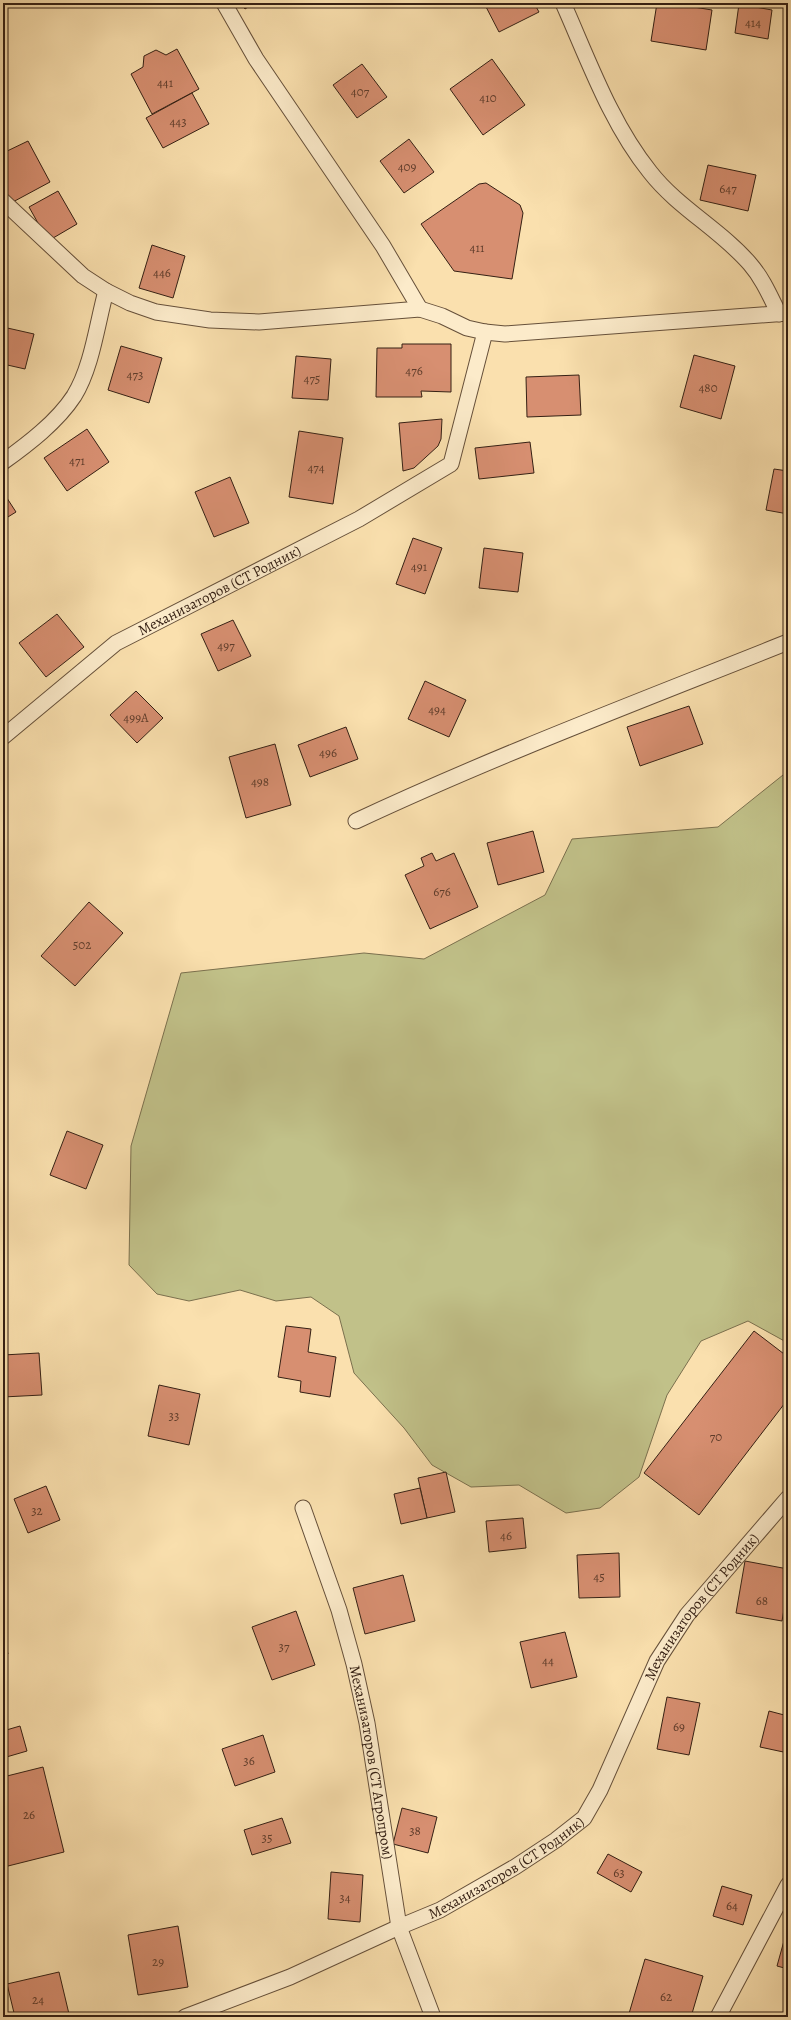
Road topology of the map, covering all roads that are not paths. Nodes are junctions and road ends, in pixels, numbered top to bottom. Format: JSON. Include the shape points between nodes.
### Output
{"nodes":[{"id":1,"x":224,"y":3,"type":"edge"},
{"id":2,"x":563,"y":3,"type":"edge"},
{"id":3,"x":3,"y":201,"type":"edge"},
{"id":4,"x":106,"y":291,"type":"junction"},
{"id":5,"x":420,"y":309,"type":"junction"},
{"id":6,"x":783,"y":313,"type":"edge"},
{"id":7,"x":485,"y":332,"type":"junction"},
{"id":8,"x":3,"y":462,"type":"edge"},
{"id":9,"x":788,"y":642,"type":"edge"},
{"id":10,"x":3,"y":737,"type":"edge"},
{"id":11,"x":356,"y":821,"type":"dead end"},
{"id":12,"x":788,"y":1498,"type":"edge"},
{"id":13,"x":303,"y":1508,"type":"dead end"},
{"id":14,"x":788,"y":1885,"type":"edge"},
{"id":15,"x":399,"y":1927,"type":"junction"},
{"id":16,"x":185,"y":2017,"type":"edge"},
{"id":17,"x":433,"y":2017,"type":"edge"},
{"id":18,"x":718,"y":2017,"type":"edge"}],
"edges":[{"from":1,"to":5,"type":"lane","via":[[256,59],[384,246]]},
{"from":2,"to":6,"type":"lane","via":[[613,112],[646,168],[690,212],[750,264]]},
{"from":3,"to":4,"type":"lane","via":[[83,276]]},
{"from":4,"to":5,"type":"lane","via":[[156,312],[210,320],[260,322]]},
{"from":4,"to":8,"type":"lane","via":[[86,368],[74,395],[57,418]]},
{"from":5,"to":7,"type":"lane","via":[[467,328]]},
{"from":6,"to":7,"type":"lane","via":[[505,334]]},
{"from":7,"to":10,"type":"lane","name":"Механизаторов (СТ Родник)","via":[[451,464],[359,519],[116,643]]},
{"from":9,"to":11,"type":"lane","via":[[581,725],[400,800]]},
{"from":12,"to":15,"type":"lane","name":"Механизаторов (СТ Родник)","via":[[687,1615],[657,1661],[600,1790],[584,1818],[515,1867],[440,1910]]},
{"from":13,"to":15,"type":"lane","name":"Механизаторов (СТ Агропром)","via":[[339,1610],[354,1664],[367,1723]]},
{"from":14,"to":18,"type":"lane"},
{"from":15,"to":16,"type":"lane","name":"Механизаторов (СТ Родник)","via":[[290,1978]]},
{"from":15,"to":17,"type":"lane","name":"Механизаторов (СТ Агропром)"}]}
